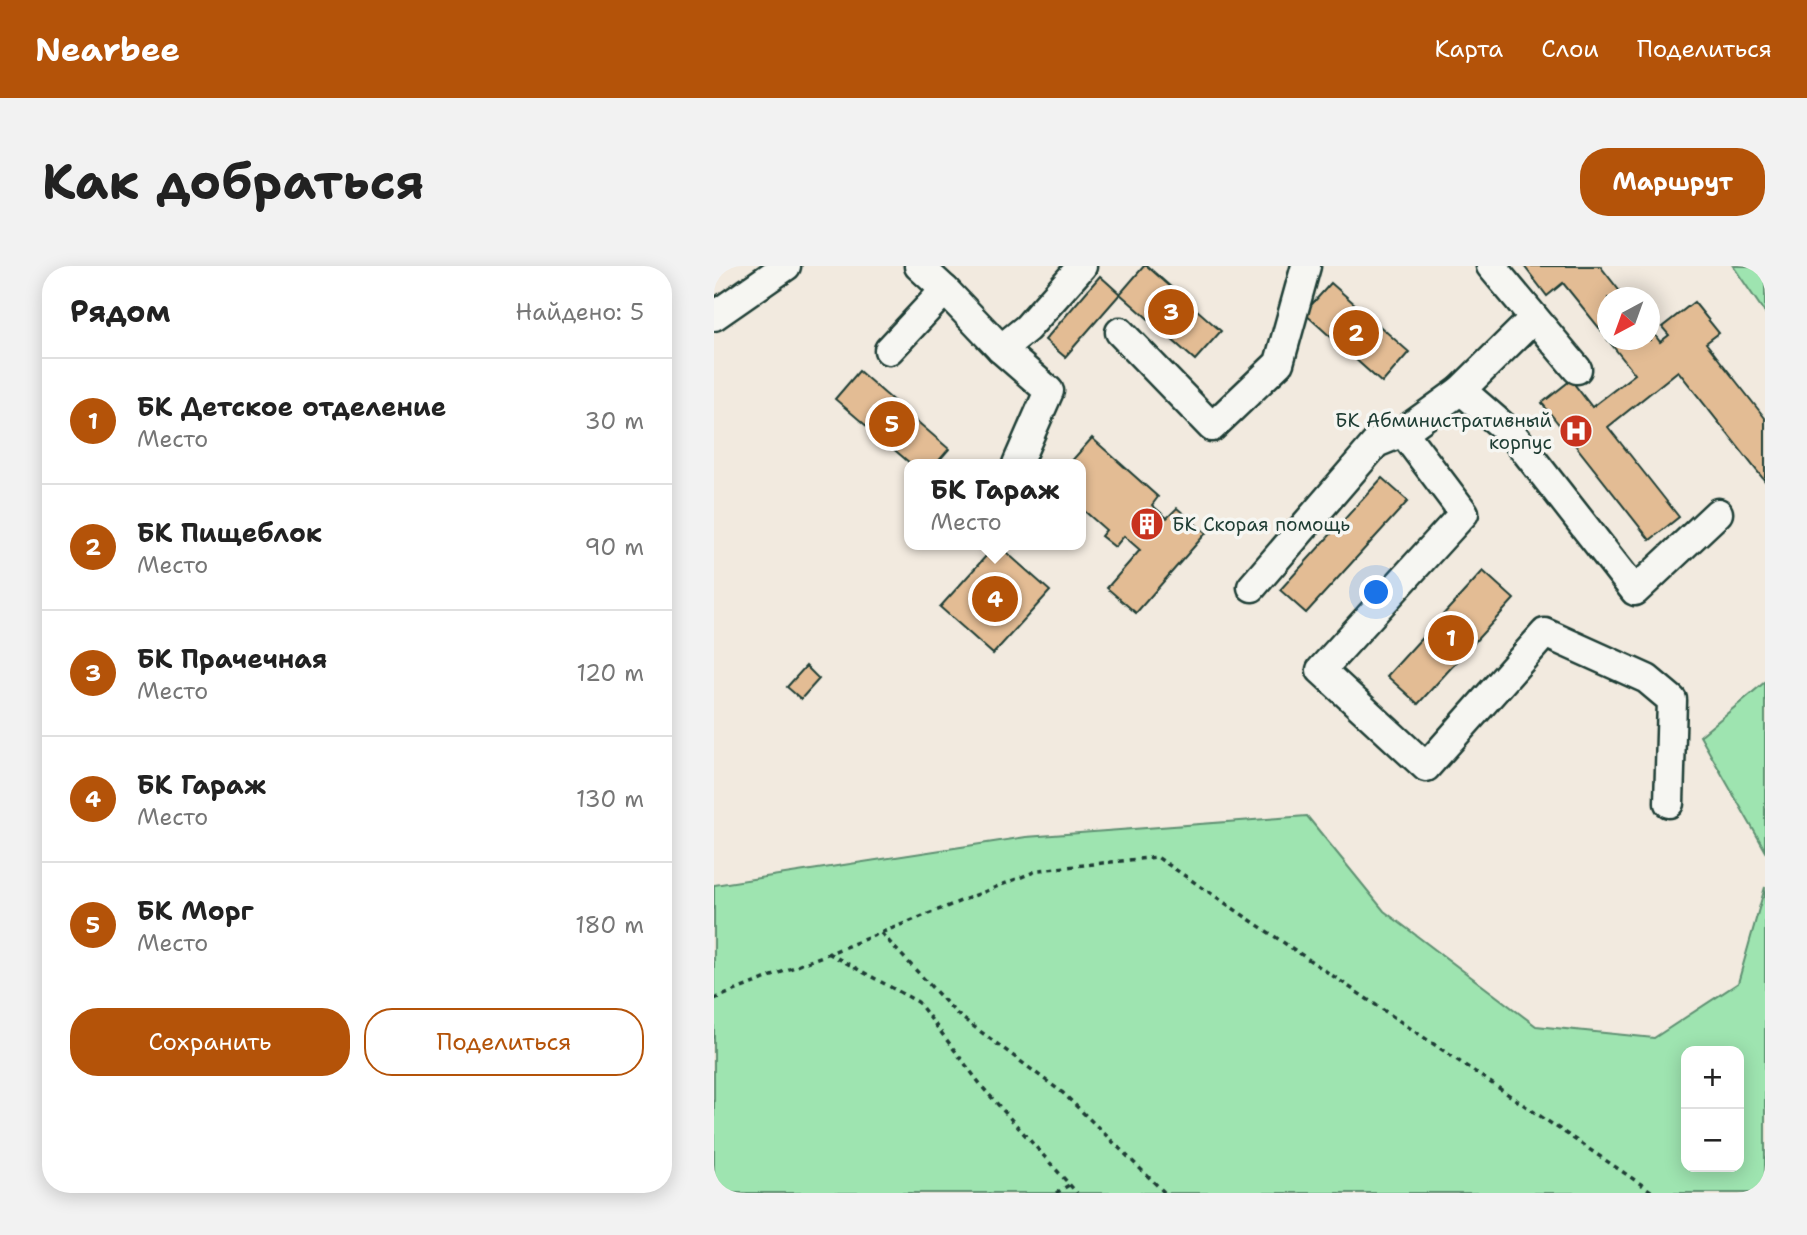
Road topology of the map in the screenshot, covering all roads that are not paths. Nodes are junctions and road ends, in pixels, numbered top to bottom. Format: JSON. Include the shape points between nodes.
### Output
{"nodes":[{"id":1,"x":786,"y":266,"type":"edge"},
{"id":2,"x":919,"y":266,"type":"edge"},
{"id":3,"x":1082,"y":266,"type":"edge"},
{"id":4,"x":1306,"y":266,"type":"edge"},
{"id":5,"x":1491,"y":266,"type":"edge"},
{"id":6,"x":945,"y":290,"type":"junction"},
{"id":7,"x":714,"y":316,"type":"edge"},
{"id":8,"x":1534,"y":318,"type":"junction"},
{"id":9,"x":1120,"y":332,"type":"dead end"},
{"id":10,"x":1000,"y":349,"type":"junction"},
{"id":11,"x":889,"y":351,"type":"dead end"},
{"id":12,"x":1577,"y":369,"type":"dead end"},
{"id":13,"x":1461,"y":390,"type":"junction"},
{"id":14,"x":1403,"y":432,"type":"junction"},
{"id":15,"x":1019,"y":459,"type":"edge"},
{"id":16,"x":1718,"y":513,"type":"dead end"},
{"id":17,"x":1252,"y":587,"type":"dead end"},
{"id":18,"x":1669,"y":803,"type":"dead end"}],
"edges":[{"from":1,"to":7,"type":"street"},
{"from":2,"to":6,"type":"street"},
{"from":3,"to":10,"type":"street","via":[[1027,328]]},
{"from":4,"to":9,"type":"street","via":[[1279,363],[1212,427]]},
{"from":5,"to":8,"type":"street"},
{"from":6,"to":10,"type":"street"},
{"from":6,"to":11,"type":"street"},
{"from":8,"to":12,"type":"street"},
{"from":8,"to":13,"type":"street"},
{"from":10,"to":15,"type":"street","via":[[1049,391]]},
{"from":13,"to":14,"type":"street"},
{"from":13,"to":16,"type":"street","via":[[1513,435],[1635,591]]},
{"from":14,"to":17,"type":"street","via":[[1377,443]]},
{"from":14,"to":18,"type":"street","via":[[1464,513],[1321,670],[1426,766],[1545,633],[1647,679],[1672,700]]}]}
